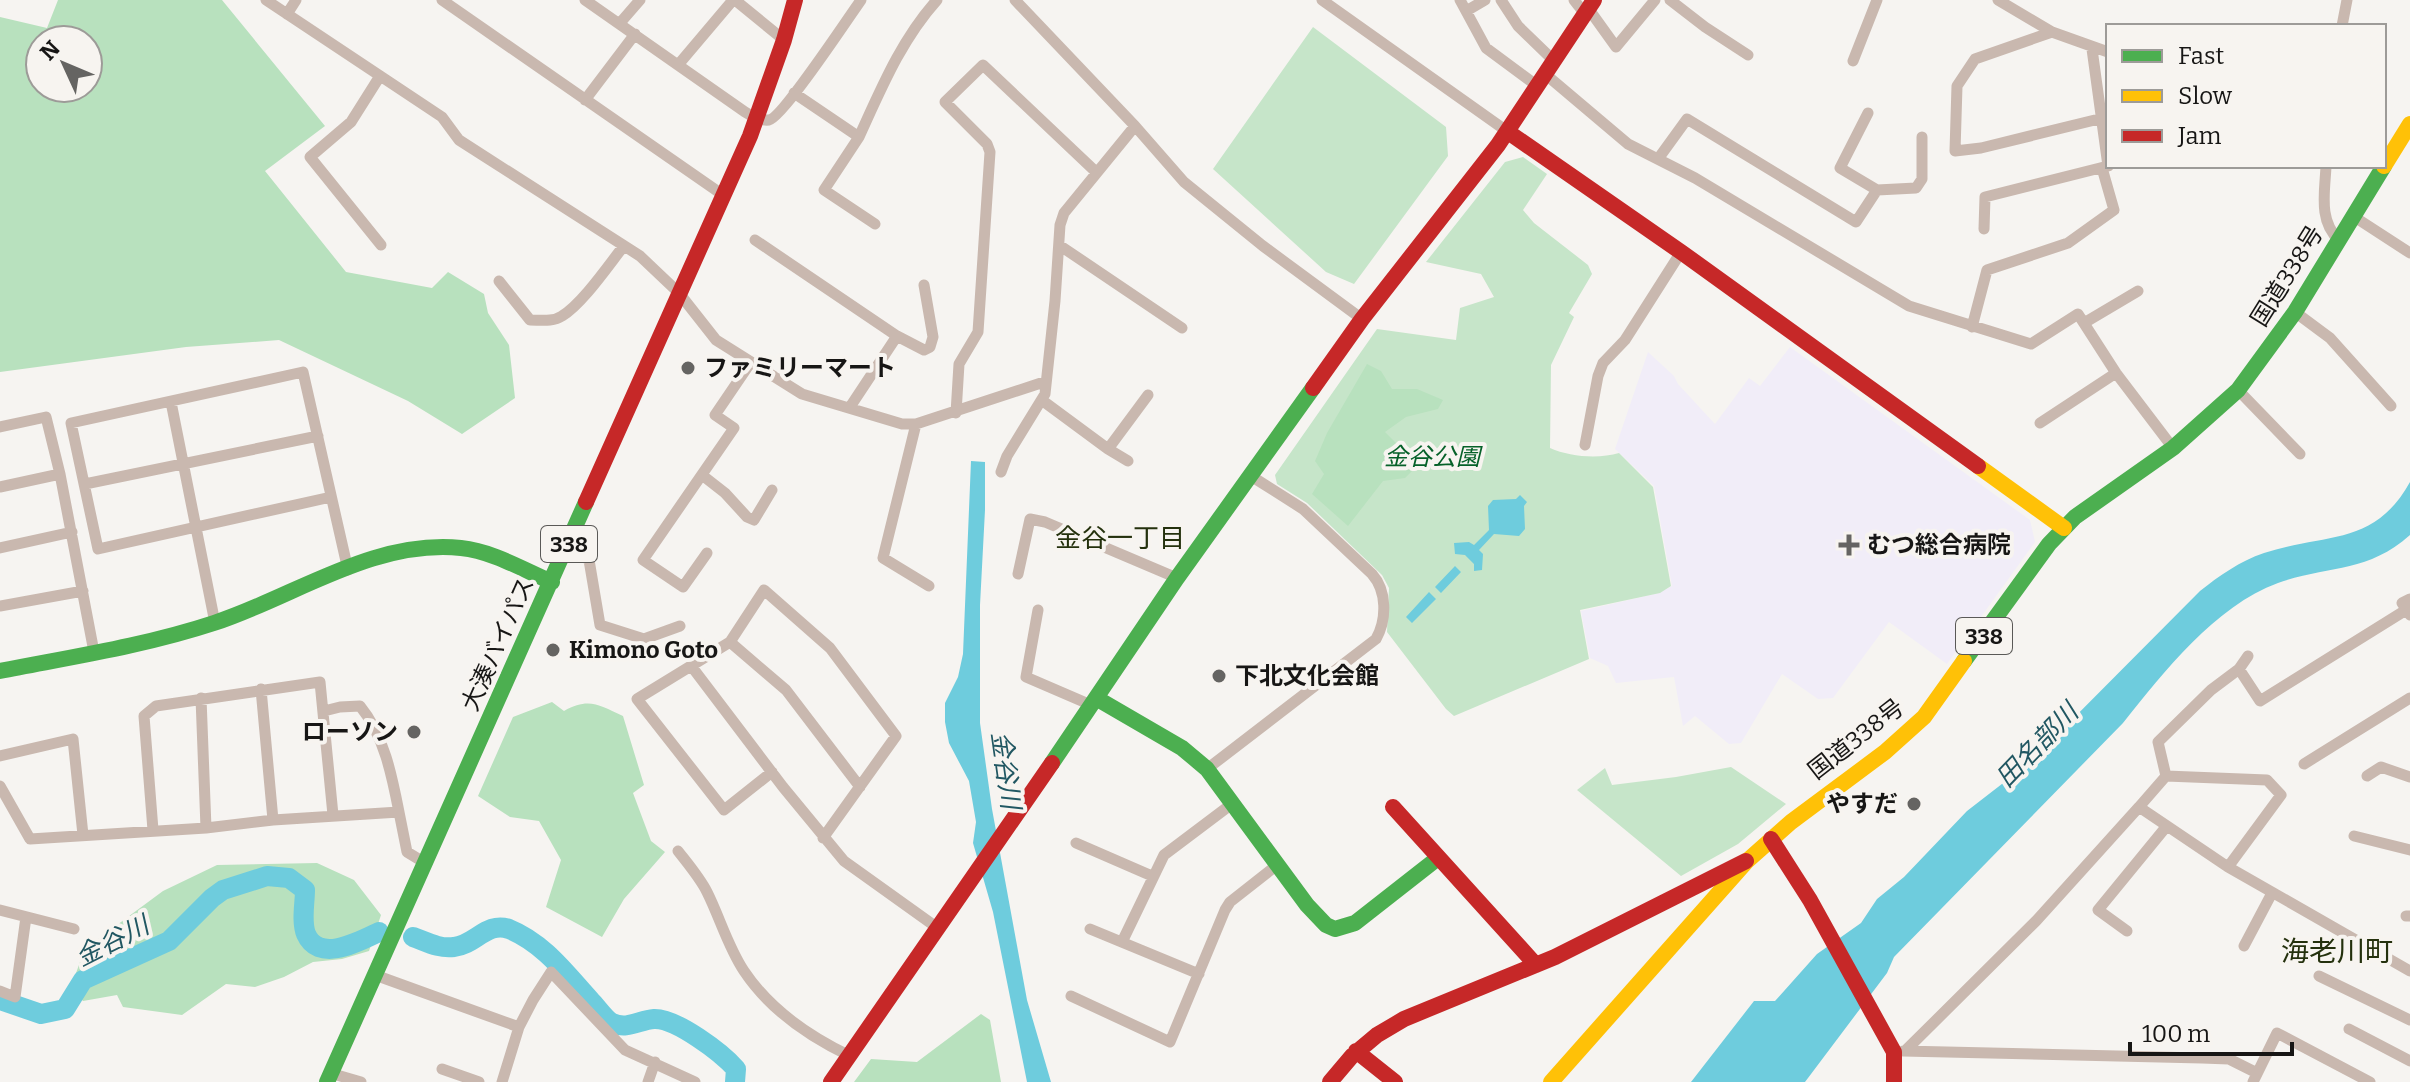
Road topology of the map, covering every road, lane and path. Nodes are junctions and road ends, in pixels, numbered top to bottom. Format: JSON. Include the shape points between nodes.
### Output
{"nodes":[{"id":1,"x":266,"y":0,"type":"edge"},
{"id":2,"x":296,"y":0,"type":"edge"},
{"id":3,"x":442,"y":0,"type":"edge"},
{"id":4,"x":585,"y":0,"type":"edge"},
{"id":5,"x":640,"y":0,"type":"edge"},
{"id":6,"x":734,"y":0,"type":"edge"},
{"id":7,"x":795,"y":0,"type":"edge"},
{"id":8,"x":861,"y":0,"type":"edge"},
{"id":9,"x":937,"y":0,"type":"edge"},
{"id":10,"x":1322,"y":0,"type":"edge"},
{"id":11,"x":1485,"y":0,"type":"edge"},
{"id":12,"x":1501,"y":0,"type":"edge"},
{"id":13,"x":1655,"y":0,"type":"edge"},
{"id":14,"x":1670,"y":0,"type":"edge"},
{"id":15,"x":1877,"y":0,"type":"edge"},
{"id":16,"x":1998,"y":0,"type":"edge"},
{"id":17,"x":2347,"y":0,"type":"edge"},
{"id":18,"x":1021,"y":2,"type":"edge"},
{"id":19,"x":1464,"y":5,"type":"edge"},
{"id":20,"x":1585,"y":5,"type":"edge"},
{"id":21,"x":287,"y":14,"type":"junction"},
{"id":22,"x":620,"y":23,"type":"junction"},
{"id":23,"x":2342,"y":24,"type":"edge"},
{"id":24,"x":2052,"y":32,"type":"junction"},
{"id":25,"x":635,"y":34,"type":"junction"},
{"id":26,"x":784,"y":40,"type":"junction"},
{"id":27,"x":2092,"y":49,"type":"junction"},
{"id":28,"x":2106,"y":52,"type":"edge"},
{"id":29,"x":1748,"y":55,"type":"dead end"},
{"id":30,"x":1853,"y":61,"type":"dead end"},
{"id":31,"x":678,"y":65,"type":"junction"},
{"id":32,"x":1544,"y":72,"type":"junction"},
{"id":33,"x":380,"y":76,"type":"junction"},
{"id":34,"x":794,"y":93,"type":"junction"},
{"id":35,"x":585,"y":100,"type":"junction"},
{"id":36,"x":1868,"y":113,"type":"dead end"},
{"id":37,"x":757,"y":118,"type":"junction"},
{"id":38,"x":2103,"y":118,"type":"junction"},
{"id":39,"x":2410,"y":124,"type":"edge"},
{"id":40,"x":1135,"y":126,"type":"junction"},
{"id":41,"x":1508,"y":132,"type":"junction"},
{"id":42,"x":859,"y":137,"type":"junction"},
{"id":43,"x":1922,"y":137,"type":"dead end"},
{"id":44,"x":2106,"y":147,"type":"edge"},
{"id":45,"x":1658,"y":159,"type":"junction"},
{"id":46,"x":2386,"y":163,"type":"edge"},
{"id":47,"x":2106,"y":167,"type":"edge"},
{"id":48,"x":2102,"y":168,"type":"junction"},
{"id":49,"x":2326,"y":168,"type":"edge"},
{"id":50,"x":2383,"y":168,"type":"edge"},
{"id":51,"x":1096,"y":172,"type":"junction"},
{"id":52,"x":1877,"y":190,"type":"junction"},
{"id":53,"x":723,"y":195,"type":"junction"},
{"id":54,"x":2353,"y":216,"type":"junction"},
{"id":55,"x":875,"y":224,"type":"dead end"},
{"id":56,"x":1984,"y":229,"type":"dead end"},
{"id":57,"x":755,"y":240,"type":"dead end"},
{"id":58,"x":2339,"y":240,"type":"junction"},
{"id":59,"x":381,"y":245,"type":"dead end"},
{"id":60,"x":1059,"y":245,"type":"junction"},
{"id":61,"x":623,"y":247,"type":"junction"},
{"id":62,"x":1681,"y":252,"type":"junction"},
{"id":63,"x":2410,"y":253,"type":"edge"},
{"id":64,"x":499,"y":281,"type":"dead end"},
{"id":65,"x":924,"y":285,"type":"dead end"},
{"id":66,"x":2138,"y":291,"type":"dead end"},
{"id":67,"x":679,"y":293,"type":"junction"},
{"id":68,"x":2295,"y":312,"type":"junction"},
{"id":69,"x":1362,"y":319,"type":"junction"},
{"id":70,"x":2084,"y":323,"type":"junction"},
{"id":71,"x":1972,"y":327,"type":"junction"},
{"id":72,"x":1182,"y":328,"type":"dead end"},
{"id":73,"x":897,"y":336,"type":"junction"},
{"id":74,"x":751,"y":362,"type":"junction"},
{"id":75,"x":2116,"y":373,"type":"junction"},
{"id":76,"x":1044,"y":382,"type":"junction"},
{"id":77,"x":2238,"y":390,"type":"junction"},
{"id":78,"x":1148,"y":395,"type":"dead end"},
{"id":79,"x":1043,"y":401,"type":"junction"},
{"id":80,"x":171,"y":402,"type":"junction"},
{"id":81,"x":2391,"y":406,"type":"dead end"},
{"id":82,"x":850,"y":407,"type":"junction"},
{"id":83,"x":956,"y":413,"type":"junction"},
{"id":84,"x":2040,"y":423,"type":"dead end"},
{"id":85,"x":916,"y":424,"type":"junction"},
{"id":86,"x":0,"y":427,"type":"edge"},
{"id":87,"x":318,"y":436,"type":"junction"},
{"id":88,"x":1585,"y":445,"type":"dead end"},
{"id":89,"x":2173,"y":448,"type":"junction"},
{"id":90,"x":1108,"y":449,"type":"junction"},
{"id":91,"x":2300,"y":454,"type":"dead end"},
{"id":92,"x":1128,"y":461,"type":"dead end"},
{"id":93,"x":184,"y":464,"type":"junction"},
{"id":94,"x":1001,"y":472,"type":"dead end"},
{"id":95,"x":60,"y":474,"type":"junction"},
{"id":96,"x":702,"y":475,"type":"junction"},
{"id":97,"x":1251,"y":476,"type":"junction"},
{"id":98,"x":85,"y":484,"type":"junction"},
{"id":99,"x":0,"y":487,"type":"edge"},
{"id":100,"x":772,"y":490,"type":"dead end"},
{"id":101,"x":331,"y":497,"type":"junction"},
{"id":102,"x":196,"y":527,"type":"junction"},
{"id":103,"x":2064,"y":528,"type":"junction"},
{"id":104,"x":72,"y":532,"type":"junction"},
{"id":105,"x":568,"y":547,"type":"junction"},
{"id":106,"x":0,"y":548,"type":"edge"},
{"id":107,"x":707,"y":553,"type":"dead end"},
{"id":108,"x":348,"y":570,"type":"junction"},
{"id":109,"x":1018,"y":574,"type":"dead end"},
{"id":110,"x":1177,"y":578,"type":"junction"},
{"id":111,"x":552,"y":582,"type":"junction"},
{"id":112,"x":929,"y":586,"type":"dead end"},
{"id":113,"x":83,"y":591,"type":"junction"},
{"id":114,"x":0,"y":606,"type":"edge"},
{"id":115,"x":2409,"y":608,"type":"edge"},
{"id":116,"x":1038,"y":610,"type":"dead end"},
{"id":117,"x":215,"y":623,"type":"junction"},
{"id":118,"x":680,"y":626,"type":"dead end"},
{"id":119,"x":730,"y":642,"type":"junction"},
{"id":120,"x":94,"y":652,"type":"junction"},
{"id":121,"x":2248,"y":656,"type":"dead end"},
{"id":122,"x":692,"y":667,"type":"junction"},
{"id":123,"x":2239,"y":669,"type":"junction"},
{"id":124,"x":0,"y":671,"type":"edge"},
{"id":125,"x":261,"y":689,"type":"junction"},
{"id":126,"x":201,"y":698,"type":"junction"},
{"id":127,"x":2410,"y":698,"type":"edge"},
{"id":128,"x":1093,"y":701,"type":"junction"},
{"id":129,"x":324,"y":711,"type":"junction"},
{"id":130,"x":0,"y":756,"type":"edge"},
{"id":131,"x":2304,"y":764,"type":"dead end"},
{"id":132,"x":1207,"y":769,"type":"junction"},
{"id":133,"x":772,"y":772,"type":"junction"},
{"id":134,"x":2166,"y":776,"type":"junction"},
{"id":135,"x":2367,"y":776,"type":"dead end"},
{"id":136,"x":2410,"y":777,"type":"edge"},
{"id":137,"x":0,"y":786,"type":"edge"},
{"id":138,"x":860,"y":787,"type":"junction"},
{"id":139,"x":1233,"y":803,"type":"junction"},
{"id":140,"x":1393,"y":807,"type":"dead end"},
{"id":141,"x":2139,"y":807,"type":"junction"},
{"id":142,"x":399,"y":812,"type":"junction"},
{"id":143,"x":333,"y":815,"type":"junction"},
{"id":144,"x":273,"y":820,"type":"junction"},
{"id":145,"x":2166,"y":827,"type":"junction"},
{"id":146,"x":206,"y":828,"type":"junction"},
{"id":147,"x":153,"y":830,"type":"junction"},
{"id":148,"x":83,"y":835,"type":"junction"},
{"id":149,"x":2354,"y":836,"type":"dead end"},
{"id":150,"x":823,"y":838,"type":"junction"},
{"id":151,"x":1771,"y":839,"type":"junction"},
{"id":152,"x":1076,"y":843,"type":"dead end"},
{"id":153,"x":2410,"y":850,"type":"edge"},
{"id":154,"x":678,"y":851,"type":"dead end"},
{"id":155,"x":1438,"y":858,"type":"junction"},
{"id":156,"x":1747,"y":861,"type":"junction"},
{"id":157,"x":425,"y":863,"type":"junction"},
{"id":158,"x":1277,"y":865,"type":"junction"},
{"id":159,"x":2228,"y":867,"type":"junction"},
{"id":160,"x":1152,"y":876,"type":"junction"},
{"id":161,"x":2272,"y":893,"type":"junction"},
{"id":162,"x":0,"y":910,"type":"edge"},
{"id":163,"x":26,"y":917,"type":"junction"},
{"id":164,"x":74,"y":929,"type":"dead end"},
{"id":165,"x":939,"y":929,"type":"junction"},
{"id":166,"x":1090,"y":929,"type":"dead end"},
{"id":167,"x":2127,"y":931,"type":"dead end"},
{"id":168,"x":1122,"y":942,"type":"junction"},
{"id":169,"x":2244,"y":946,"type":"dead end"},
{"id":170,"x":1536,"y":965,"type":"junction"},
{"id":171,"x":2410,"y":970,"type":"edge"},
{"id":172,"x":1199,"y":974,"type":"junction"},
{"id":173,"x":375,"y":975,"type":"junction"},
{"id":174,"x":2319,"y":976,"type":"dead end"},
{"id":175,"x":0,"y":991,"type":"edge"},
{"id":176,"x":1071,"y":996,"type":"dead end"},
{"id":177,"x":2410,"y":1020,"type":"edge"},
{"id":178,"x":519,"y":1027,"type":"junction"},
{"id":179,"x":2349,"y":1029,"type":"dead end"},
{"id":180,"x":1356,"y":1051,"type":"junction"},
{"id":181,"x":1899,"y":1052,"type":"junction"},
{"id":182,"x":850,"y":1056,"type":"junction"},
{"id":183,"x":2410,"y":1061,"type":"edge"},
{"id":184,"x":655,"y":1062,"type":"junction"},
{"id":185,"x":442,"y":1069,"type":"dead end"},
{"id":186,"x":2255,"y":1077,"type":"edge"},
{"id":187,"x":329,"y":1078,"type":"edge"},
{"id":188,"x":361,"y":1082,"type":"edge"},
{"id":189,"x":479,"y":1082,"type":"edge"},
{"id":190,"x":502,"y":1082,"type":"edge"},
{"id":191,"x":648,"y":1082,"type":"edge"},
{"id":192,"x":695,"y":1082,"type":"edge"},
{"id":193,"x":831,"y":1082,"type":"edge"},
{"id":194,"x":1330,"y":1082,"type":"edge"},
{"id":195,"x":1395,"y":1082,"type":"edge"},
{"id":196,"x":1551,"y":1082,"type":"edge"},
{"id":197,"x":1894,"y":1082,"type":"edge"},
{"id":198,"x":2370,"y":1082,"type":"edge"}],
"edges":[{"from":1,"to":21,"type":"street"},
{"from":2,"to":21,"type":"street"},
{"from":3,"to":35,"type":"street"},
{"from":4,"to":22,"type":"street"},
{"from":5,"to":22,"type":"street"},
{"from":6,"to":26,"type":"street"},
{"from":6,"to":31,"type":"street"},
{"from":7,"to":26,"type":"main road","name":"大湊バイパス","number":"338"},
{"from":8,"to":34,"type":"street"},
{"from":9,"to":42,"type":"street","via":[[891,67]]},
{"from":10,"to":41,"type":"street"},
{"from":11,"to":19,"type":"street"},
{"from":12,"to":32,"type":"street"},
{"from":13,"to":20,"type":"street","via":[[1616,47]]},
{"from":14,"to":29,"type":"street"},
{"from":15,"to":30,"type":"street"},
{"from":16,"to":24,"type":"street"},
{"from":17,"to":23,"type":"street"},
{"from":18,"to":40,"type":"street"},
{"from":19,"to":32,"type":"street","via":[[1486,48]]},
{"from":20,"to":32,"type":"main road"},
{"from":21,"to":33,"type":"street"},
{"from":22,"to":25,"type":"street"},
{"from":24,"to":27,"type":"street"},
{"from":24,"to":38,"type":"street","via":[[1975,59],[1957,86],[1955,151]]},
{"from":25,"to":31,"type":"street"},
{"from":25,"to":35,"type":"street"},
{"from":26,"to":37,"type":"main road","name":"大湊バイパス","number":"338"},
{"from":27,"to":28,"type":"street"},
{"from":27,"to":38,"type":"street"},
{"from":31,"to":37,"type":"street"},
{"from":32,"to":41,"type":"main road"},
{"from":32,"to":45,"type":"street","via":[[1628,144]]},
{"from":33,"to":59,"type":"street","via":[[351,122],[310,157]]},
{"from":33,"to":61,"type":"street","via":[[442,117],[459,140]]},
{"from":34,"to":37,"type":"street","via":[[773,119]]},
{"from":34,"to":42,"type":"street"},
{"from":35,"to":53,"type":"street"},
{"from":36,"to":52,"type":"street","via":[[1840,168]]},
{"from":37,"to":53,"type":"main road","name":"大湊バイパス","number":"338"},
{"from":38,"to":44,"type":"street"},
{"from":39,"to":46,"type":"main road","name":"国道338号","number":"338"},
{"from":40,"to":51,"type":"street"},
{"from":40,"to":69,"type":"street","via":[[1184,182]]},
{"from":41,"to":62,"type":"main road"},
{"from":41,"to":69,"type":"main road"},
{"from":42,"to":55,"type":"street","via":[[824,190]]},
{"from":43,"to":52,"type":"street","via":[[1922,179],[1916,188]]},
{"from":45,"to":52,"type":"street","via":[[1687,119],[1856,222]]},
{"from":45,"to":71,"type":"street","via":[[1909,306]]},
{"from":47,"to":48,"type":"street"},
{"from":48,"to":56,"type":"street","via":[[1985,197]]},
{"from":48,"to":71,"type":"street","via":[[2114,210],[2068,243],[1987,270]]},
{"from":49,"to":58,"type":"street","via":[[2324,216]]},
{"from":50,"to":54,"type":"main road","name":"国道338号","number":"338"},
{"from":51,"to":60,"type":"street","via":[[1064,213]]},
{"from":51,"to":83,"type":"street","via":[[983,65],[945,102],[990,152],[978,332],[959,364]]},
{"from":53,"to":67,"type":"main road","name":"大湊バイパス","number":"338"},
{"from":54,"to":58,"type":"main road","name":"国道338号","number":"338"},
{"from":54,"to":63,"type":"street"},
{"from":57,"to":73,"type":"street"},
{"from":58,"to":68,"type":"main road","name":"国道338号","number":"338"},
{"from":60,"to":72,"type":"street"},
{"from":60,"to":76,"type":"street"},
{"from":61,"to":64,"type":"street","via":[[572,307],[549,320],[530,320]]},
{"from":61,"to":67,"type":"street","via":[[651,264]]},
{"from":62,"to":88,"type":"street","via":[[1625,340],[1603,363]]},
{"from":62,"to":103,"type":"main road"},
{"from":65,"to":73,"type":"street","via":[[930,347],[924,350]]},
{"from":66,"to":70,"type":"street"},
{"from":67,"to":74,"type":"street","via":[[716,340]]},
{"from":67,"to":105,"type":"main road","name":"大湊バイパス","number":"338"},
{"from":68,"to":77,"type":"main road","name":"国道338号","number":"338"},
{"from":68,"to":81,"type":"street","via":[[2330,338]]},
{"from":69,"to":97,"type":"main road"},
{"from":70,"to":71,"type":"street","via":[[2078,314],[2031,344]]},
{"from":70,"to":75,"type":"street"},
{"from":73,"to":82,"type":"street"},
{"from":74,"to":82,"type":"street","via":[[802,394]]},
{"from":74,"to":96,"type":"street","via":[[715,415],[734,428]]},
{"from":75,"to":84,"type":"street"},
{"from":75,"to":89,"type":"street"},
{"from":76,"to":79,"type":"street"},
{"from":76,"to":83,"type":"street"},
{"from":77,"to":89,"type":"main road","name":"国道338号","number":"338"},
{"from":77,"to":91,"type":"street"},
{"from":78,"to":90,"type":"street"},
{"from":79,"to":90,"type":"street"},
{"from":79,"to":94,"type":"street"},
{"from":80,"to":87,"type":"street","via":[[303,372]]},
{"from":80,"to":93,"type":"street"},
{"from":80,"to":98,"type":"street","via":[[71,423]]},
{"from":82,"to":85,"type":"street"},
{"from":83,"to":85,"type":"street"},
{"from":85,"to":112,"type":"street","via":[[883,558]]},
{"from":86,"to":95,"type":"street","via":[[46,417]]},
{"from":87,"to":93,"type":"street"},
{"from":87,"to":101,"type":"street"},
{"from":89,"to":103,"type":"main road","name":"国道338号","number":"338"},
{"from":90,"to":92,"type":"street"},
{"from":93,"to":98,"type":"street"},
{"from":93,"to":102,"type":"street"},
{"from":95,"to":99,"type":"street"},
{"from":95,"to":104,"type":"street"},
{"from":96,"to":100,"type":"street","via":[[754,520]]},
{"from":96,"to":107,"type":"street","via":[[643,560],[683,587]]},
{"from":97,"to":110,"type":"main road"},
{"from":97,"to":132,"type":"street","via":[[1303,509],[1372,574],[1384,605],[1376,639]]},
{"from":98,"to":102,"type":"street","via":[[98,549]]},
{"from":101,"to":102,"type":"street"},
{"from":101,"to":108,"type":"street"},
{"from":102,"to":117,"type":"street"},
{"from":103,"to":151,"type":"main road","name":"国道338号","number":"338","via":[[1924,717]]},
{"from":104,"to":106,"type":"street"},
{"from":104,"to":113,"type":"street"},
{"from":105,"to":111,"type":"main road","name":"大湊バイパス","number":"338"},
{"from":105,"to":118,"type":"street","via":[[589,560],[600,625],[644,639]]},
{"from":108,"to":111,"type":"main road","via":[[408,548],[434,546],[485,554]]},
{"from":108,"to":117,"type":"main road"},
{"from":109,"to":110,"type":"street","via":[[1030,519]]},
{"from":110,"to":128,"type":"main road"},
{"from":111,"to":157,"type":"main road","name":"大湊バイパス","number":"338"},
{"from":113,"to":114,"type":"street"},
{"from":113,"to":120,"type":"street"},
{"from":115,"to":123,"type":"street","via":[[2260,701]]},
{"from":116,"to":128,"type":"street","via":[[1026,677]]},
{"from":117,"to":120,"type":"main road"},
{"from":119,"to":122,"type":"street"},
{"from":119,"to":138,"type":"street","via":[[786,690]]},
{"from":119,"to":138,"type":"street","via":[[764,590],[830,648],[896,736]]},
{"from":120,"to":124,"type":"main road"},
{"from":121,"to":123,"type":"street"},
{"from":122,"to":133,"type":"street"},
{"from":122,"to":133,"type":"street","via":[[637,699],[724,810]]},
{"from":123,"to":134,"type":"street","via":[[2158,742]]},
{"from":125,"to":126,"type":"street"},
{"from":125,"to":129,"type":"street","via":[[320,682]]},
{"from":125,"to":144,"type":"street"},
{"from":126,"to":146,"type":"street"},
{"from":126,"to":147,"type":"street","via":[[156,706],[144,716]]},
{"from":127,"to":131,"type":"street"},
{"from":128,"to":132,"type":"main road","via":[[1182,748]]},
{"from":128,"to":165,"type":"main road"},
{"from":129,"to":142,"type":"street","via":[[360,706],[369,717],[391,771]]},
{"from":129,"to":143,"type":"street"},
{"from":130,"to":148,"type":"street","via":[[73,739]]},
{"from":132,"to":139,"type":"main road"},
{"from":133,"to":150,"type":"street"},
{"from":134,"to":141,"type":"street"},
{"from":134,"to":159,"type":"street","via":[[2267,780],[2281,795]]},
{"from":135,"to":136,"type":"street","via":[[2381,767]]},
{"from":137,"to":148,"type":"street","via":[[30,839]]},
{"from":138,"to":150,"type":"street"},
{"from":139,"to":158,"type":"main road"},
{"from":139,"to":160,"type":"street","via":[[1164,855]]},
{"from":140,"to":155,"type":"main road"},
{"from":141,"to":145,"type":"street"},
{"from":141,"to":181,"type":"street","via":[[2036,921]]},
{"from":142,"to":143,"type":"street"},
{"from":142,"to":157,"type":"street","via":[[407,852]]},
{"from":143,"to":144,"type":"street"},
{"from":144,"to":146,"type":"street"},
{"from":145,"to":159,"type":"street"},
{"from":145,"to":167,"type":"street","via":[[2098,910]]},
{"from":146,"to":147,"type":"street"},
{"from":147,"to":148,"type":"street"},
{"from":149,"to":153,"type":"street"},
{"from":150,"to":165,"type":"street","via":[[844,861]]},
{"from":151,"to":156,"type":"main road","name":"国道338号","number":"338"},
{"from":151,"to":181,"type":"main road"},
{"from":152,"to":160,"type":"street"},
{"from":154,"to":182,"type":"street","via":[[706,889],[743,969],[759,991],[818,1041]]},
{"from":155,"to":158,"type":"main road","via":[[1355,923],[1335,929],[1316,917]]},
{"from":155,"to":170,"type":"main road"},
{"from":156,"to":170,"type":"main road"},
{"from":156,"to":196,"type":"main road","name":"国道338号","number":"338"},
{"from":157,"to":173,"type":"main road","name":"大湊バイパス","number":"338"},
{"from":158,"to":172,"type":"street","via":[[1230,902]]},
{"from":159,"to":161,"type":"street"},
{"from":160,"to":168,"type":"street"},
{"from":161,"to":169,"type":"street"},
{"from":161,"to":171,"type":"street"},
{"from":162,"to":163,"type":"street"},
{"from":163,"to":164,"type":"street"},
{"from":163,"to":175,"type":"street","via":[[15,997]]},
{"from":165,"to":182,"type":"main road"},
{"from":166,"to":168,"type":"street"},
{"from":168,"to":172,"type":"street"},
{"from":170,"to":180,"type":"main road","via":[[1425,1007]]},
{"from":172,"to":176,"type":"street","via":[[1170,1042]]},
{"from":173,"to":178,"type":"street"},
{"from":173,"to":187,"type":"main road","name":"大湊バイパス","number":"338"},
{"from":174,"to":177,"type":"street"},
{"from":178,"to":184,"type":"street","via":[[551,972],[625,1050]]},
{"from":178,"to":190,"type":"street"},
{"from":179,"to":183,"type":"street"},
{"from":180,"to":194,"type":"main road"},
{"from":180,"to":195,"type":"main road"},
{"from":181,"to":186,"type":"street","via":[[2229,1059]]},
{"from":181,"to":197,"type":"main road"},
{"from":182,"to":193,"type":"main road"},
{"from":184,"to":191,"type":"street"},
{"from":184,"to":192,"type":"street"},
{"from":185,"to":189,"type":"street"},
{"from":186,"to":198,"type":"street","via":[[2277,1033]]},
{"from":187,"to":188,"type":"street"}]}
